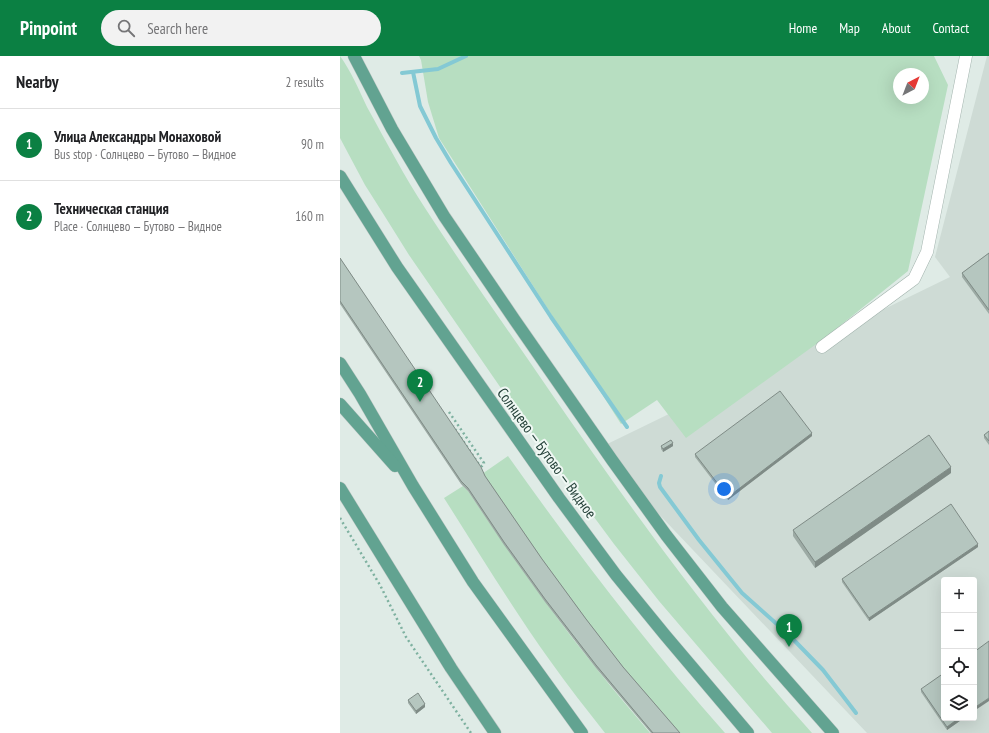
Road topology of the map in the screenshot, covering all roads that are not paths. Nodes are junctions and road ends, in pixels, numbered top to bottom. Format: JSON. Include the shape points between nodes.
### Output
{"nodes":[{"id":1,"x":354,"y":56,"type":"edge"},
{"id":2,"x":966,"y":56,"type":"edge"},
{"id":3,"x":340,"y":176,"type":"edge"},
{"id":4,"x":822,"y":347,"type":"dead end"},
{"id":5,"x":340,"y":363,"type":"edge"},
{"id":6,"x":340,"y":404,"type":"edge"},
{"id":7,"x":413,"y":486,"type":"junction"},
{"id":8,"x":340,"y":488,"type":"edge"},
{"id":9,"x":496,"y":733,"type":"edge"},
{"id":10,"x":582,"y":733,"type":"edge"},
{"id":11,"x":748,"y":733,"type":"edge"},
{"id":12,"x":833,"y":733,"type":"edge"}],
"edges":[{"from":1,"to":12,"type":"main road","via":[[392,129],[444,216],[612,460],[722,607]]},
{"from":2,"to":4,"type":"street","via":[[927,252],[914,279]]},
{"from":3,"to":11,"type":"main road","name":"Солнцево — Бутово — Видное","via":[[397,267],[559,498],[616,575]]},
{"from":5,"to":7,"type":"main road"},
{"from":6,"to":7,"type":"main road"},
{"from":7,"to":10,"type":"main road","via":[[473,582]]},
{"from":8,"to":9,"type":"main road","via":[[451,668]]}]}
